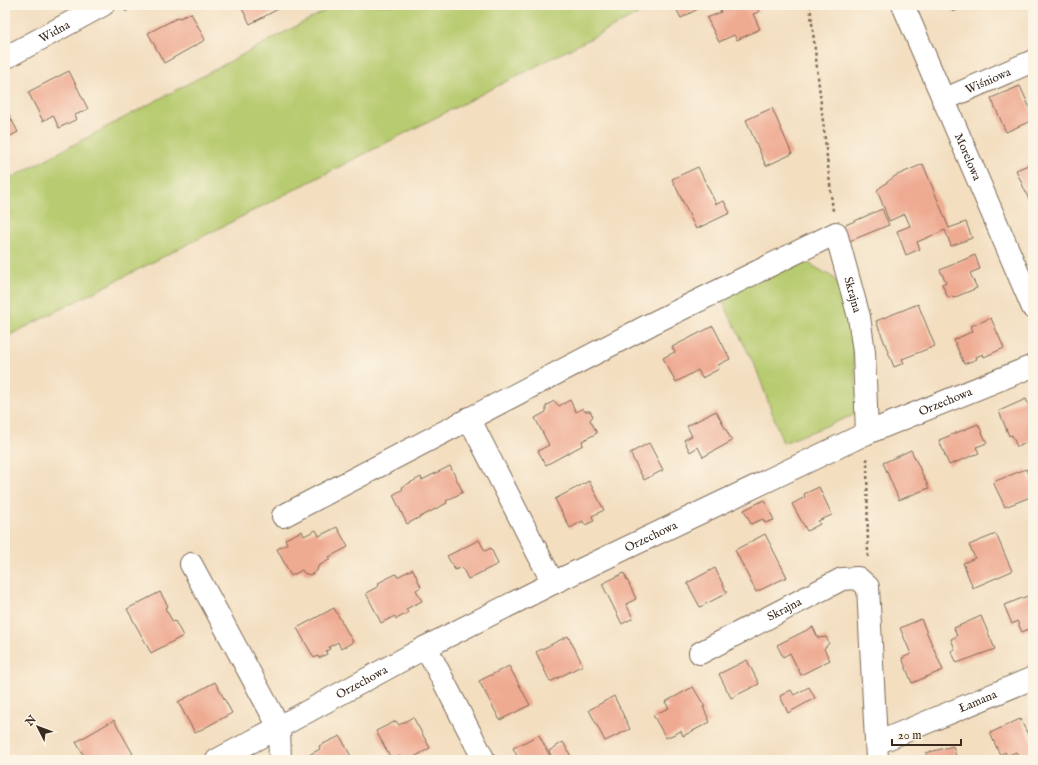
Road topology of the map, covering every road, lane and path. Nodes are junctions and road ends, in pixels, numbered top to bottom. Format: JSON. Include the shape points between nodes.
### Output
{"nodes":[{"id":1,"x":103,"y":5,"type":"edge"},
{"id":2,"x":810,"y":5,"type":"edge"},
{"id":3,"x":903,"y":5,"type":"edge"},
{"id":4,"x":5,"y":58,"type":"edge"},
{"id":5,"x":1033,"y":61,"type":"edge"},
{"id":6,"x":943,"y":100,"type":"junction"},
{"id":7,"x":836,"y":233,"type":"junction"},
{"id":8,"x":1033,"y":308,"type":"edge"},
{"id":9,"x":1033,"y":366,"type":"edge"},
{"id":10,"x":469,"y":418,"type":"junction"},
{"id":11,"x":867,"y":433,"type":"junction"},
{"id":12,"x":282,"y":516,"type":"dead end"},
{"id":13,"x":191,"y":564,"type":"dead end"},
{"id":14,"x":553,"y":583,"type":"junction"},
{"id":15,"x":868,"y":587,"type":"junction"},
{"id":16,"x":426,"y":647,"type":"junction"},
{"id":17,"x":700,"y":653,"type":"dead end"},
{"id":18,"x":1033,"y":678,"type":"edge"},
{"id":19,"x":279,"y":726,"type":"junction"},
{"id":20,"x":877,"y":752,"type":"edge"},
{"id":21,"x":217,"y":760,"type":"edge"},
{"id":22,"x":280,"y":760,"type":"edge"},
{"id":23,"x":484,"y":760,"type":"edge"}],
"edges":[{"from":1,"to":4,"type":"street","name":"Widna"},
{"from":2,"to":7,"type":"path"},
{"from":3,"to":6,"type":"street","name":"Morelowa"},
{"from":5,"to":6,"type":"street","name":"Wiśniowa"},
{"from":6,"to":8,"type":"street","name":"Morelowa"},
{"from":7,"to":10,"type":"street","via":[[651,324]]},
{"from":7,"to":11,"type":"street","name":"Skrajna","via":[[859,317],[864,352]]},
{"from":9,"to":11,"type":"street","name":"Orzechowa"},
{"from":10,"to":12,"type":"street"},
{"from":10,"to":14,"type":"street"},
{"from":11,"to":14,"type":"street","name":"Orzechowa"},
{"from":11,"to":15,"type":"path"},
{"from":13,"to":19,"type":"street"},
{"from":14,"to":16,"type":"street","name":"Orzechowa"},
{"from":15,"to":17,"type":"street","name":"Skrajna","via":[[858,578],[842,580]]},
{"from":15,"to":20,"type":"street"},
{"from":16,"to":19,"type":"street","name":"Orzechowa"},
{"from":16,"to":23,"type":"street"},
{"from":18,"to":20,"type":"street","name":"Łamana"},
{"from":19,"to":21,"type":"street","name":"Orzechowa"},
{"from":19,"to":22,"type":"street"}]}
